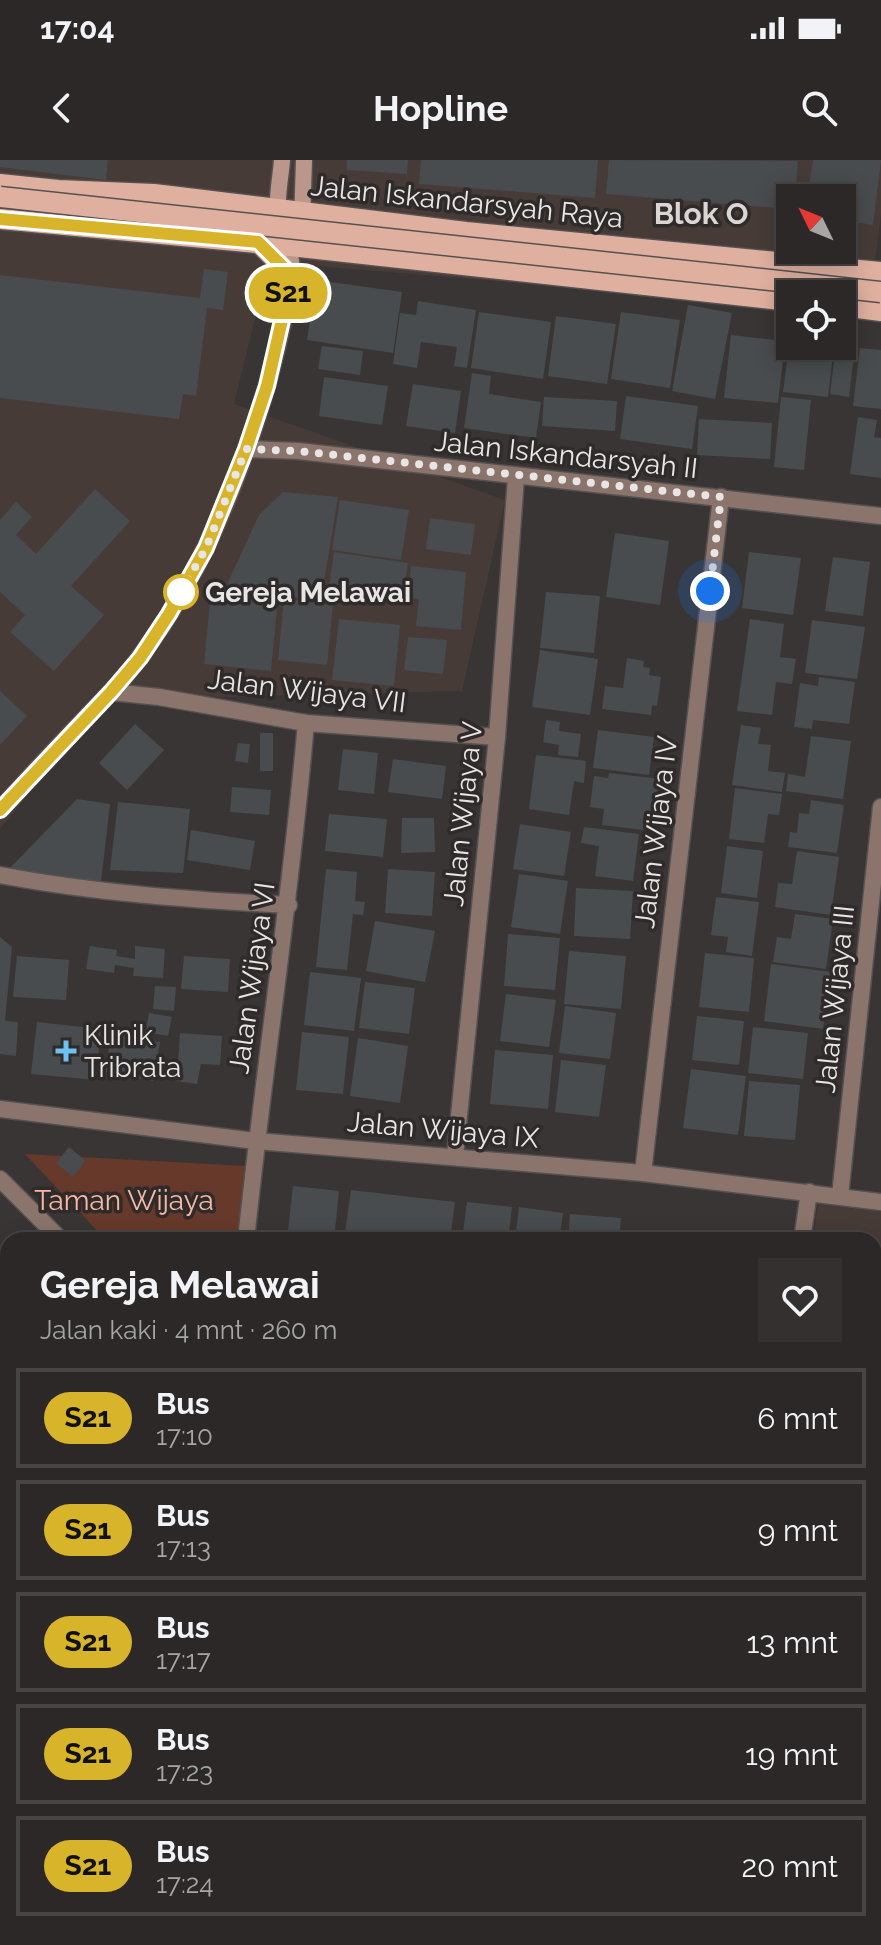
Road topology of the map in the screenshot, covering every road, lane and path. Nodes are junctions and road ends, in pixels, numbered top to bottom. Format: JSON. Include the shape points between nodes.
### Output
{"nodes":[{"id":1,"x":282,"y":160,"type":"edge"},
{"id":2,"x":304,"y":160,"type":"edge"},
{"id":3,"x":0,"y":184,"type":"edge"},
{"id":4,"x":0,"y":197,"type":"edge"},
{"id":5,"x":278,"y":209,"type":"junction"},
{"id":6,"x":301,"y":212,"type":"junction"},
{"id":7,"x":0,"y":219,"type":"edge"},
{"id":8,"x":258,"y":242,"type":"junction"},
{"id":9,"x":296,"y":246,"type":"junction"},
{"id":10,"x":881,"y":272,"type":"edge"},
{"id":11,"x":292,"y":276,"type":"junction"},
{"id":12,"x":881,"y":292,"type":"edge"},
{"id":13,"x":776,"y":299,"type":"edge"},
{"id":14,"x":856,"y":308,"type":"edge"},
{"id":15,"x":881,"y":311,"type":"edge"},
{"id":16,"x":246,"y":449,"type":"junction"},
{"id":17,"x":516,"y":477,"type":"junction"},
{"id":18,"x":721,"y":497,"type":"junction"},
{"id":19,"x":881,"y":516,"type":"edge"},
{"id":20,"x":111,"y":692,"type":"junction"},
{"id":21,"x":306,"y":723,"type":"junction"},
{"id":22,"x":497,"y":737,"type":"junction"},
{"id":23,"x":881,"y":807,"type":"edge"},
{"id":24,"x":0,"y":810,"type":"edge"},
{"id":25,"x":0,"y":875,"type":"edge"},
{"id":26,"x":289,"y":905,"type":"junction"},
{"id":27,"x":0,"y":1109,"type":"edge"},
{"id":28,"x":256,"y":1141,"type":"junction"},
{"id":29,"x":455,"y":1156,"type":"junction"},
{"id":30,"x":643,"y":1173,"type":"junction"},
{"id":31,"x":0,"y":1179,"type":"edge"},
{"id":32,"x":809,"y":1192,"type":"junction"},
{"id":33,"x":840,"y":1196,"type":"junction"},
{"id":34,"x":881,"y":1202,"type":"edge"},
{"id":35,"x":53,"y":1232,"type":"edge"},
{"id":36,"x":247,"y":1232,"type":"edge"},
{"id":37,"x":803,"y":1232,"type":"edge"}],
"edges":[{"from":1,"to":5,"type":"main road"},
{"from":2,"to":6,"type":"main road"},
{"from":3,"to":5,"type":"main road","name":"Jalan Iskandarsyah Raya"},
{"from":4,"to":12,"type":"main road","bridge":true},
{"from":5,"to":6,"type":"main road","name":"Jalan Iskandarsyah Raya"},
{"from":5,"to":9,"type":"main road"},
{"from":6,"to":9,"type":"main road"},
{"from":6,"to":10,"type":"main road","name":"Jalan Iskandarsyah Raya"},
{"from":7,"to":8,"type":"main road"},
{"from":8,"to":9,"type":"main road"},
{"from":8,"to":11,"type":"main road"},
{"from":9,"to":11,"type":"main road"},
{"from":9,"to":13,"type":"main road"},
{"from":11,"to":16,"type":"main road","via":[[267,386]]},
{"from":14,"to":15,"type":"main road"},
{"from":16,"to":17,"type":"street","name":"Jalan Iskandarsyah II"},
{"from":16,"to":20,"type":"main road","via":[[206,548],[140,658]]},
{"from":17,"to":18,"type":"street","name":"Jalan Iskandarsyah II"},
{"from":17,"to":22,"type":"street","name":"Jalan Wijaya V"},
{"from":18,"to":19,"type":"street","name":"Jalan Iskandarsyah II"},
{"from":18,"to":30,"type":"street","name":"Jalan Wijaya IV"},
{"from":20,"to":21,"type":"street","name":"Jalan Wijaya VII"},
{"from":20,"to":24,"type":"main road"},
{"from":21,"to":22,"type":"street","name":"Jalan Wijaya VII"},
{"from":21,"to":26,"type":"street","name":"Jalan Wijaya VI"},
{"from":22,"to":29,"type":"street","name":"Jalan Wijaya V"},
{"from":23,"to":33,"type":"street","name":"Jalan Wijaya III"},
{"from":25,"to":26,"type":"street","via":[[151,897]]},
{"from":26,"to":28,"type":"street","name":"Jalan Wijaya VI"},
{"from":27,"to":28,"type":"street","name":"Jalan Wijaya IX"},
{"from":28,"to":29,"type":"street","name":"Jalan Wijaya IX"},
{"from":28,"to":36,"type":"street","name":"Jalan Wijaya VI"},
{"from":29,"to":30,"type":"street","name":"Jalan Wijaya IX"},
{"from":30,"to":32,"type":"street","name":"Jalan Wijaya IX"},
{"from":31,"to":35,"type":"street"},
{"from":32,"to":33,"type":"street","name":"Jalan Wijaya IX"},
{"from":32,"to":37,"type":"street"},
{"from":33,"to":34,"type":"street","name":"Jalan Wijaya IX"}]}
